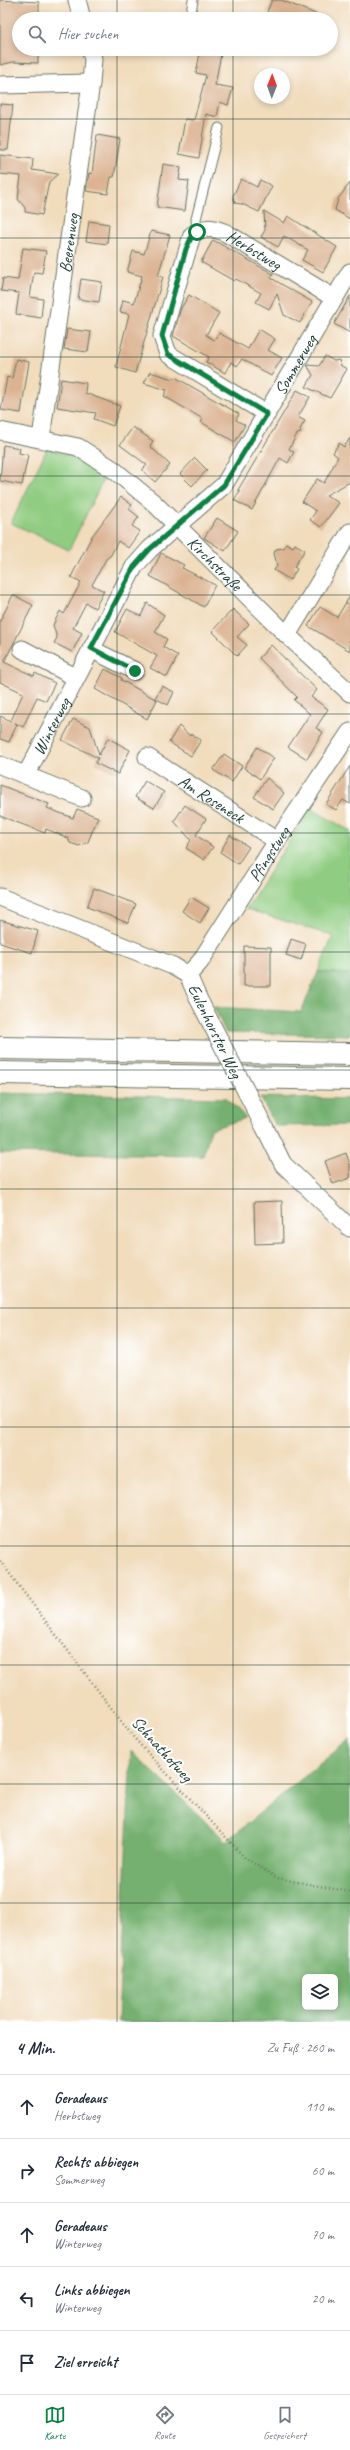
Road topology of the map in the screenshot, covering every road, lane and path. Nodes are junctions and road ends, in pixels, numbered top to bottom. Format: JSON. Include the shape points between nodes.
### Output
{"nodes":[{"id":1,"x":76,"y":0,"type":"edge"},
{"id":2,"x":193,"y":0,"type":"edge"},
{"id":3,"x":80,"y":12,"type":"edge"},
{"id":4,"x":191,"y":12,"type":"edge"},
{"id":5,"x":92,"y":56,"type":"edge"},
{"id":6,"x":91,"y":83,"type":"junction"},
{"id":7,"x":0,"y":85,"type":"edge"},
{"id":8,"x":219,"y":128,"type":"dead end"},
{"id":9,"x":197,"y":232,"type":"junction"},
{"id":10,"x":350,"y":272,"type":"edge"},
{"id":11,"x":334,"y":298,"type":"junction"},
{"id":12,"x":267,"y":414,"type":"junction"},
{"id":13,"x":0,"y":430,"type":"edge"},
{"id":14,"x":41,"y":438,"type":"junction"},
{"id":15,"x":176,"y":527,"type":"junction"},
{"id":16,"x":350,"y":532,"type":"edge"},
{"id":17,"x":286,"y":635,"type":"junction"},
{"id":18,"x":91,"y":648,"type":"junction"},
{"id":19,"x":22,"y":649,"type":"dead end"},
{"id":20,"x":135,"y":671,"type":"dead end"},
{"id":21,"x":75,"y":677,"type":"junction"},
{"id":22,"x":350,"y":693,"type":"edge"},
{"id":23,"x":350,"y":732,"type":"edge"},
{"id":24,"x":147,"y":757,"type":"dead end"},
{"id":25,"x":0,"y":765,"type":"edge"},
{"id":26,"x":26,"y":775,"type":"junction"},
{"id":27,"x":82,"y":798,"type":"dead end"},
{"id":28,"x":277,"y":841,"type":"junction"},
{"id":29,"x":0,"y":897,"type":"edge"},
{"id":30,"x":188,"y":975,"type":"junction"},
{"id":31,"x":0,"y":1048,"type":"edge"},
{"id":32,"x":350,"y":1054,"type":"edge"},
{"id":33,"x":0,"y":1073,"type":"edge"},
{"id":34,"x":350,"y":1079,"type":"edge"},
{"id":35,"x":350,"y":1228,"type":"edge"},
{"id":36,"x":0,"y":1561,"type":"edge"},
{"id":37,"x":350,"y":1892,"type":"edge"}],
"edges":[{"from":1,"to":3,"type":"street"},
{"from":2,"to":4,"type":"lane"},
{"from":5,"to":6,"type":"street","name":"Beerenweg"},
{"from":6,"to":7,"type":"street"},
{"from":6,"to":14,"type":"street","name":"Beerenweg"},
{"from":8,"to":9,"type":"lane","via":[[196,219]]},
{"from":9,"to":11,"type":"street","name":"Herbstweg","via":[[202,228],[213,228],[226,233]]},
{"from":9,"to":12,"type":"street","via":[[192,236],[186,249],[162,336],[168,354]]},
{"from":10,"to":11,"type":"street","name":"Sommerweg"},
{"from":11,"to":12,"type":"street","name":"Sommerweg"},
{"from":12,"to":15,"type":"street","name":"Sommerweg","via":[[224,485]]},
{"from":13,"to":14,"type":"street","name":"Kirchstraße"},
{"from":14,"to":15,"type":"street","name":"Kirchstraße","via":[[78,447],[114,470],[154,503]]},
{"from":15,"to":17,"type":"street","name":"Kirchstraße"},
{"from":15,"to":18,"type":"street","name":"Winterweg","via":[[134,567]]},
{"from":16,"to":17,"type":"street"},
{"from":17,"to":22,"type":"street","name":"Kirchstraße"},
{"from":18,"to":20,"type":"street"},
{"from":18,"to":21,"type":"street","name":"Winterweg"},
{"from":19,"to":21,"type":"street","name":"Winterweg"},
{"from":21,"to":26,"type":"street","name":"Winterweg"},
{"from":23,"to":28,"type":"street","name":"Pfingstweg"},
{"from":24,"to":28,"type":"street","name":"Am Roseneck"},
{"from":25,"to":26,"type":"street","name":"Winterweg"},
{"from":26,"to":27,"type":"street","name":"Winterweg"},
{"from":28,"to":30,"type":"street","name":"Pfingstweg","via":[[200,962]]},
{"from":29,"to":30,"type":"street","name":"Eulenhorster Weg","via":[[173,966]]},
{"from":30,"to":35,"type":"street","name":"Eulenhorster Weg","bridge":true,"via":[[283,1164]]},
{"from":31,"to":32,"type":"highway"},
{"from":33,"to":34,"type":"highway"},
{"from":36,"to":37,"type":"path","name":"Schnathofweg","via":[[134,1738],[244,1857],[276,1878]]}]}
